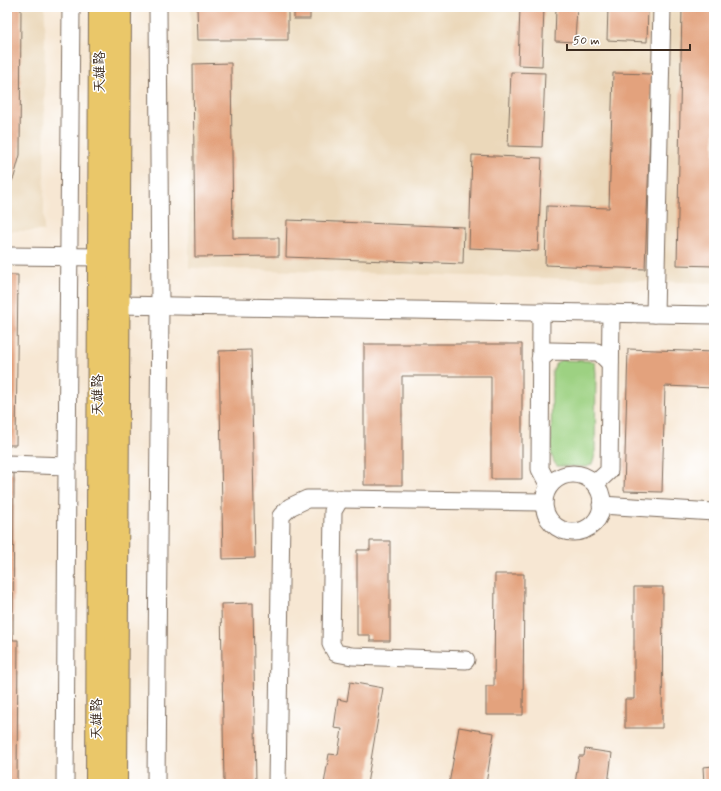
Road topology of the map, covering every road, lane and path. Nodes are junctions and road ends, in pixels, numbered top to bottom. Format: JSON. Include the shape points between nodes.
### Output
{"nodes":[{"id":1,"x":71,"y":7,"type":"edge"},
{"id":2,"x":100,"y":7,"type":"edge"},
{"id":3,"x":120,"y":7,"type":"edge"},
{"id":4,"x":158,"y":7,"type":"edge"},
{"id":5,"x":662,"y":7,"type":"edge"},
{"id":6,"x":7,"y":256,"type":"edge"},
{"id":7,"x":69,"y":257,"type":"junction"},
{"id":8,"x":99,"y":257,"type":"junction"},
{"id":9,"x":119,"y":304,"type":"junction"},
{"id":10,"x":160,"y":305,"type":"junction"},
{"id":11,"x":540,"y":312,"type":"junction"},
{"id":12,"x":611,"y":313,"type":"junction"},
{"id":13,"x":655,"y":314,"type":"junction"},
{"id":14,"x":714,"y":315,"type":"edge"},
{"id":15,"x":540,"y":359,"type":"junction"},
{"id":16,"x":610,"y":363,"type":"junction"},
{"id":17,"x":7,"y":464,"type":"edge"},
{"id":18,"x":67,"y":466,"type":"junction"},
{"id":19,"x":595,"y":484,"type":"junction"},
{"id":20,"x":547,"y":494,"type":"junction"},
{"id":21,"x":340,"y":499,"type":"junction"},
{"id":22,"x":601,"y":505,"type":"junction"},
{"id":23,"x":714,"y":512,"type":"edge"},
{"id":24,"x":466,"y":660,"type":"dead end"},
{"id":25,"x":65,"y":784,"type":"edge"},
{"id":26,"x":96,"y":784,"type":"edge"},
{"id":27,"x":116,"y":784,"type":"edge"},
{"id":28,"x":156,"y":784,"type":"edge"},
{"id":29,"x":277,"y":784,"type":"edge"}],
"edges":[{"from":1,"to":7,"type":"street"},
{"from":2,"to":8,"type":"main road","name":"天雄路"},
{"from":3,"to":9,"type":"main road","name":"天雄路"},
{"from":4,"to":10,"type":"street"},
{"from":5,"to":13,"type":"street"},
{"from":6,"to":7,"type":"street"},
{"from":7,"to":8,"type":"street"},
{"from":7,"to":18,"type":"street"},
{"from":8,"to":26,"type":"main road","name":"天雄路"},
{"from":9,"to":10,"type":"street"},
{"from":9,"to":27,"type":"main road","name":"天雄路"},
{"from":10,"to":11,"type":"street"},
{"from":10,"to":28,"type":"street"},
{"from":11,"to":12,"type":"street"},
{"from":11,"to":15,"type":"street"},
{"from":12,"to":13,"type":"street"},
{"from":12,"to":16,"type":"street"},
{"from":13,"to":14,"type":"street"},
{"from":15,"to":16,"type":"street","via":[[550,351],[597,352]]},
{"from":15,"to":20,"type":"street","via":[[540,469]]},
{"from":16,"to":19,"type":"street","via":[[608,471]]},
{"from":17,"to":18,"type":"street"},
{"from":18,"to":25,"type":"street"},
{"from":19,"to":20,"type":"street","via":[[580,475],[565,475],[559,478]]},
{"from":19,"to":22,"type":"street","via":[[602,500]]},
{"from":20,"to":21,"type":"street"},
{"from":20,"to":22,"type":"street","via":[[545,510],[548,517],[554,524],[568,531],[585,529],[592,524],[598,517]]},
{"from":21,"to":24,"type":"street","via":[[333,511],[332,644],[336,653],[352,656]]},
{"from":21,"to":29,"type":"street","via":[[307,499],[290,507],[281,516]]},
{"from":22,"to":23,"type":"street"}]}
